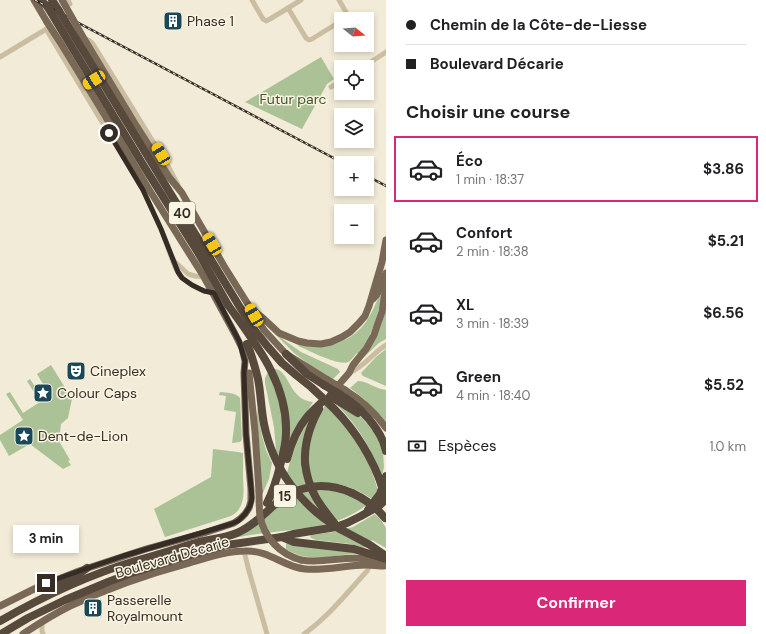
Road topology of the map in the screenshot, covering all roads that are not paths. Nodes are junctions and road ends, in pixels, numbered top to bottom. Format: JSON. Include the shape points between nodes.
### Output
{"nodes":[{"id":1,"x":34,"y":0,"type":"edge"},
{"id":2,"x":252,"y":0,"type":"edge"},
{"id":3,"x":301,"y":0,"type":"edge"},
{"id":4,"x":339,"y":0,"type":"edge"},
{"id":5,"x":46,"y":1,"type":"edge"},
{"id":6,"x":65,"y":1,"type":"edge"},
{"id":7,"x":288,"y":8,"type":"junction"},
{"id":8,"x":346,"y":12,"type":"edge"},
{"id":9,"x":334,"y":25,"type":"edge"},
{"id":10,"x":46,"y":29,"type":"junction"},
{"id":11,"x":386,"y":52,"type":"edge"},
{"id":12,"x":0,"y":57,"type":"edge"},
{"id":13,"x":374,"y":60,"type":"edge"},
{"id":14,"x":110,"y":71,"type":"junction"},
{"id":15,"x":334,"y":85,"type":"edge"},
{"id":16,"x":331,"y":87,"type":"dead end"},
{"id":17,"x":82,"y":88,"type":"junction"},
{"id":18,"x":182,"y":193,"type":"junction"},
{"id":19,"x":160,"y":206,"type":"junction"},
{"id":20,"x":386,"y":240,"type":"edge"},
{"id":21,"x":172,"y":259,"type":"junction"},
{"id":22,"x":224,"y":266,"type":"junction"},
{"id":23,"x":386,"y":273,"type":"edge"},
{"id":24,"x":204,"y":277,"type":"junction"},
{"id":25,"x":386,"y":286,"type":"edge"},
{"id":26,"x":214,"y":293,"type":"junction"},
{"id":27,"x":371,"y":302,"type":"junction"},
{"id":28,"x":228,"y":305,"type":"junction"},
{"id":29,"x":250,"y":308,"type":"junction"},
{"id":30,"x":386,"y":345,"type":"edge"},
{"id":31,"x":286,"y":354,"type":"joint"},
{"id":32,"x":245,"y":361,"type":"junction"},
{"id":33,"x":349,"y":373,"type":"junction"},
{"id":34,"x":311,"y":386,"type":"junction"},
{"id":35,"x":343,"y":396,"type":"junction"},
{"id":36,"x":323,"y":401,"type":"junction"},
{"id":37,"x":386,"y":428,"type":"edge"},
{"id":38,"x":386,"y":451,"type":"edge"},
{"id":39,"x":386,"y":476,"type":"edge"},
{"id":40,"x":386,"y":499,"type":"edge"},
{"id":41,"x":267,"y":503,"type":"junction"},
{"id":42,"x":365,"y":514,"type":"junction"},
{"id":43,"x":386,"y":520,"type":"edge"},
{"id":44,"x":340,"y":530,"type":"junction"},
{"id":45,"x":282,"y":537,"type":"junction"},
{"id":46,"x":199,"y":542,"type":"junction"},
{"id":47,"x":244,"y":551,"type":"junction"},
{"id":48,"x":386,"y":556,"type":"edge"},
{"id":49,"x":385,"y":564,"type":"edge"},
{"id":50,"x":370,"y":565,"type":"junction"},
{"id":51,"x":87,"y":568,"type":"junction"},
{"id":52,"x":46,"y":597,"type":"junction"},
{"id":53,"x":0,"y":606,"type":"edge"},
{"id":54,"x":0,"y":621,"type":"edge"},
{"id":55,"x":42,"y":622,"type":"junction"},
{"id":56,"x":1,"y":634,"type":"edge"},
{"id":57,"x":23,"y":634,"type":"edge"},
{"id":58,"x":43,"y":634,"type":"edge"},
{"id":59,"x":267,"y":634,"type":"edge"},
{"id":60,"x":304,"y":634,"type":"edge"}],
"edges":[{"from":1,"to":19,"type":"main road","name":"Boulevard Décarie","bridge":true},
{"from":2,"to":7,"type":"street","via":[[266,21]]},
{"from":3,"to":7,"type":"street"},
{"from":4,"to":8,"type":"street"},
{"from":5,"to":28,"type":"highway","number":"40","bridge":true},
{"from":5,"to":34,"type":"highway","number":"40","bridge":true,"via":[[252,327],[282,363]]},
{"from":6,"to":18,"type":"main road","bridge":true,"via":[[83,37],[137,127]]},
{"from":7,"to":9,"type":"street","via":[[309,40]]},
{"from":10,"to":12,"type":"street"},
{"from":10,"to":14,"type":"street","via":[[60,25],[90,41]]},
{"from":10,"to":17,"type":"street"},
{"from":11,"to":13,"type":"street"},
{"from":14,"to":17,"type":"street"},
{"from":14,"to":18,"type":"street"},
{"from":15,"to":16,"type":"street"},
{"from":17,"to":21,"type":"street","via":[[143,190]]},
{"from":18,"to":19,"type":"main road","via":[[171,204]]},
{"from":18,"to":22,"type":"main road"},
{"from":19,"to":24,"type":"main road","name":"Boulevard Décarie"},
{"from":20,"to":27,"type":"main road"},
{"from":21,"to":24,"type":"street","via":[[188,274]]},
{"from":21,"to":26,"type":"street","via":[[178,272],[188,283]]},
{"from":22,"to":24,"type":"main road","via":[[221,271]]},
{"from":22,"to":29,"type":"main road"},
{"from":23,"to":27,"type":"main road","via":[[378,293]]},
{"from":24,"to":26,"type":"main road","name":"Boulevard Décarie"},
{"from":25,"to":33,"type":"main road","via":[[382,312],[375,332]]},
{"from":26,"to":32,"type":"main road","name":"Boulevard Décarie","via":[[239,341]]},
{"from":27,"to":29,"type":"main road","via":[[362,320],[350,332],[327,343],[318,344],[304,343],[284,336]]},
{"from":28,"to":41,"type":"highway","via":[[264,358],[284,405],[285,448]]},
{"from":28,"to":44,"type":"highway","number":"40","bridge":true,"via":[[255,366],[265,430],[279,466],[304,502]]},
{"from":29,"to":31,"type":"main road","via":[[264,330]]},
{"from":30,"to":33,"type":"street"},
{"from":31,"to":35,"type":"highway","bridge":true,"via":[[307,374],[326,382]]},
{"from":32,"to":49,"type":"main road","bridge":true,"via":[[253,406],[260,517],[272,542],[283,552],[301,560],[361,558]]},
{"from":32,"to":51,"type":"main road","name":"Boulevard Décarie","via":[[246,434],[252,495],[245,514],[229,525]]},
{"from":33,"to":36,"type":"main road"},
{"from":34,"to":35,"type":"highway","via":[[330,396]]},
{"from":34,"to":40,"type":"highway","number":"40","bridge":true,"via":[[340,414],[360,440]]},
{"from":35,"to":37,"type":"main road","via":[[359,399]]},
{"from":35,"to":38,"type":"highway","via":[[368,418],[383,439]]},
{"from":36,"to":41,"type":"highway","via":[[307,417],[297,434],[280,484]]},
{"from":36,"to":44,"type":"highway","bridge":true,"via":[[308,434],[305,463],[308,482],[315,497]]},
{"from":39,"to":42,"type":"highway","via":[[380,494]]},
{"from":40,"to":42,"type":"highway"},
{"from":41,"to":46,"type":"highway","via":[[243,524]]},
{"from":42,"to":45,"type":"highway","via":[[336,527]]},
{"from":43,"to":46,"type":"highway","number":"15","bridge":true,"via":[[373,505],[352,493],[324,486],[309,487],[279,500],[245,530]]},
{"from":44,"to":48,"type":"highway","number":"40"},
{"from":45,"to":49,"type":"highway","via":[[294,542],[367,552]]},
{"from":45,"to":56,"type":"highway","via":[[227,545],[129,574],[83,591]]},
{"from":46,"to":52,"type":"highway","number":"15","via":[[115,568]]},
{"from":47,"to":50,"type":"main road","name":"Boulevard Décarie","via":[[256,551],[305,569]]},
{"from":47,"to":55,"type":"main road","name":"Boulevard Décarie","via":[[156,572],[70,606]]},
{"from":47,"to":59,"type":"street"},
{"from":49,"to":50,"type":"main road","name":"Boulevard Décarie"},
{"from":50,"to":60,"type":"street","via":[[330,612]]},
{"from":51,"to":52,"type":"highway","via":[[52,589]]},
{"from":51,"to":53,"type":"main road","name":"Boulevard Décarie","via":[[53,580]]},
{"from":52,"to":54,"type":"highway","number":"15"},
{"from":55,"to":57,"type":"main road","name":"Boulevard Décarie"},
{"from":55,"to":58,"type":"street"}]}
